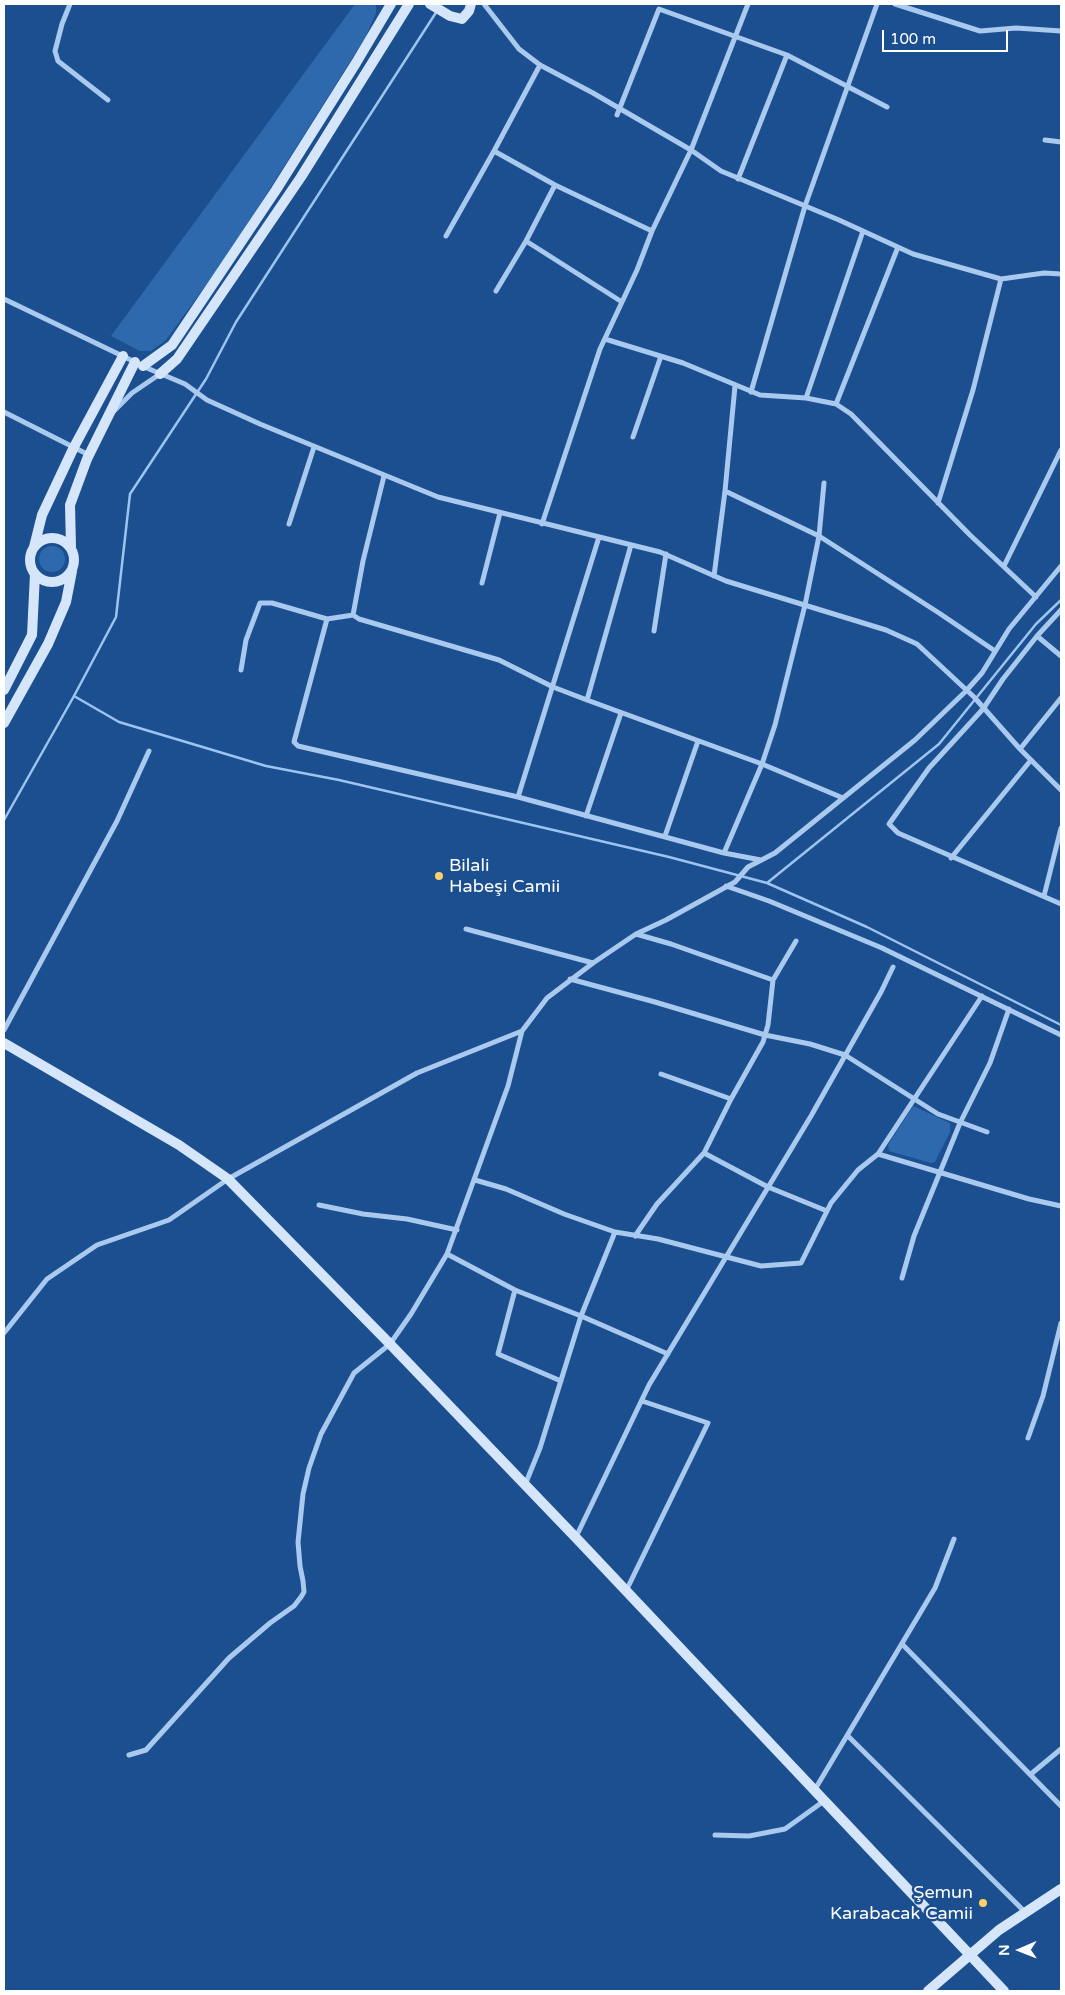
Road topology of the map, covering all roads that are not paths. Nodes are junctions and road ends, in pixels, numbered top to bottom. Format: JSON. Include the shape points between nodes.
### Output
{"nodes":[{"id":1,"x":70,"y":4,"type":"edge"},
{"id":2,"x":391,"y":4,"type":"edge"},
{"id":3,"x":409,"y":4,"type":"edge"},
{"id":4,"x":430,"y":4,"type":"edge"},
{"id":5,"x":472,"y":4,"type":"edge"},
{"id":6,"x":484,"y":4,"type":"edge"},
{"id":7,"x":748,"y":4,"type":"edge"},
{"id":8,"x":877,"y":4,"type":"edge"},
{"id":9,"x":895,"y":4,"type":"edge"},
{"id":10,"x":1061,"y":31,"type":"edge"},
{"id":11,"x":735,"y":38,"type":"junction"},
{"id":12,"x":787,"y":55,"type":"junction"},
{"id":13,"x":540,"y":65,"type":"junction"},
{"id":14,"x":847,"y":85,"type":"junction"},
{"id":15,"x":108,"y":100,"type":"dead end"},
{"id":16,"x":887,"y":107,"type":"dead end"},
{"id":17,"x":619,"y":108,"type":"junction"},
{"id":18,"x":617,"y":115,"type":"dead end"},
{"id":19,"x":1045,"y":140,"type":"dead end"},
{"id":20,"x":1061,"y":142,"type":"edge"},
{"id":21,"x":691,"y":150,"type":"junction"},
{"id":22,"x":494,"y":151,"type":"junction"},
{"id":23,"x":738,"y":179,"type":"junction"},
{"id":24,"x":555,"y":185,"type":"junction"},
{"id":25,"x":805,"y":206,"type":"junction"},
{"id":26,"x":652,"y":231,"type":"junction"},
{"id":27,"x":863,"y":231,"type":"junction"},
{"id":28,"x":446,"y":236,"type":"dead end"},
{"id":29,"x":526,"y":241,"type":"junction"},
{"id":30,"x":898,"y":247,"type":"junction"},
{"id":31,"x":1061,"y":274,"type":"edge"},
{"id":32,"x":1001,"y":279,"type":"junction"},
{"id":33,"x":496,"y":291,"type":"dead end"},
{"id":34,"x":5,"y":300,"type":"edge"},
{"id":35,"x":622,"y":302,"type":"junction"},
{"id":36,"x":4,"y":308,"type":"edge"},
{"id":37,"x":605,"y":339,"type":"junction"},
{"id":38,"x":123,"y":356,"type":"junction"},
{"id":39,"x":661,"y":356,"type":"junction"},
{"id":40,"x":139,"y":364,"type":"junction"},
{"id":41,"x":160,"y":374,"type":"junction"},
{"id":42,"x":735,"y":386,"type":"junction"},
{"id":43,"x":751,"y":392,"type":"junction"},
{"id":44,"x":806,"y":398,"type":"junction"},
{"id":45,"x":836,"y":404,"type":"junction"},
{"id":46,"x":4,"y":412,"type":"edge"},
{"id":47,"x":107,"y":419,"type":"junction"},
{"id":48,"x":633,"y":437,"type":"dead end"},
{"id":49,"x":74,"y":447,"type":"junction"},
{"id":50,"x":314,"y":447,"type":"junction"},
{"id":51,"x":1061,"y":450,"type":"edge"},
{"id":52,"x":89,"y":455,"type":"junction"},
{"id":53,"x":384,"y":476,"type":"junction"},
{"id":54,"x":824,"y":483,"type":"dead end"},
{"id":55,"x":725,"y":491,"type":"junction"},
{"id":56,"x":938,"y":502,"type":"junction"},
{"id":57,"x":500,"y":513,"type":"junction"},
{"id":58,"x":289,"y":524,"type":"dead end"},
{"id":59,"x":542,"y":524,"type":"junction"},
{"id":60,"x":819,"y":536,"type":"junction"},
{"id":61,"x":599,"y":537,"type":"junction"},
{"id":62,"x":631,"y":544,"type":"junction"},
{"id":63,"x":34,"y":547,"type":"junction"},
{"id":64,"x":71,"y":547,"type":"junction"},
{"id":65,"x":666,"y":554,"type":"junction"},
{"id":66,"x":1004,"y":566,"type":"junction"},
{"id":67,"x":1061,"y":566,"type":"edge"},
{"id":68,"x":72,"y":571,"type":"junction"},
{"id":69,"x":35,"y":574,"type":"junction"},
{"id":70,"x":714,"y":576,"type":"junction"},
{"id":71,"x":482,"y":584,"type":"dead end"},
{"id":72,"x":1036,"y":597,"type":"junction"},
{"id":73,"x":805,"y":605,"type":"junction"},
{"id":74,"x":1061,"y":610,"type":"edge"},
{"id":75,"x":353,"y":615,"type":"junction"},
{"id":76,"x":327,"y":619,"type":"junction"},
{"id":77,"x":654,"y":631,"type":"dead end"},
{"id":78,"x":1037,"y":636,"type":"junction"},
{"id":79,"x":995,"y":651,"type":"junction"},
{"id":80,"x":1061,"y":656,"type":"edge"},
{"id":81,"x":241,"y":670,"type":"dead end"},
{"id":82,"x":553,"y":687,"type":"junction"},
{"id":83,"x":4,"y":690,"type":"edge"},
{"id":84,"x":966,"y":691,"type":"junction"},
{"id":85,"x":1061,"y":698,"type":"edge"},
{"id":86,"x":587,"y":700,"type":"junction"},
{"id":87,"x":983,"y":709,"type":"junction"},
{"id":88,"x":621,"y":713,"type":"junction"},
{"id":89,"x":4,"y":723,"type":"edge"},
{"id":90,"x":698,"y":741,"type":"junction"},
{"id":91,"x":1020,"y":749,"type":"junction"},
{"id":92,"x":149,"y":751,"type":"dead end"},
{"id":93,"x":1031,"y":760,"type":"junction"},
{"id":94,"x":762,"y":764,"type":"junction"},
{"id":95,"x":1061,"y":790,"type":"edge"},
{"id":96,"x":518,"y":797,"type":"junction"},
{"id":97,"x":843,"y":798,"type":"junction"},
{"id":98,"x":586,"y":816,"type":"junction"},
{"id":99,"x":1061,"y":828,"type":"edge"},
{"id":100,"x":665,"y":836,"type":"junction"},
{"id":101,"x":724,"y":853,"type":"junction"},
{"id":102,"x":951,"y":858,"type":"junction"},
{"id":103,"x":762,"y":860,"type":"junction"},
{"id":104,"x":726,"y":886,"type":"junction"},
{"id":105,"x":1044,"y":896,"type":"junction"},
{"id":106,"x":1061,"y":904,"type":"edge"},
{"id":107,"x":466,"y":929,"type":"dead end"},
{"id":108,"x":636,"y":934,"type":"junction"},
{"id":109,"x":796,"y":940,"type":"dead end"},
{"id":110,"x":593,"y":963,"type":"junction"},
{"id":111,"x":893,"y":967,"type":"dead end"},
{"id":112,"x":570,"y":979,"type":"junction"},
{"id":113,"x":773,"y":980,"type":"junction"},
{"id":114,"x":982,"y":996,"type":"junction"},
{"id":115,"x":1008,"y":1009,"type":"junction"},
{"id":116,"x":4,"y":1030,"type":"edge"},
{"id":117,"x":522,"y":1031,"type":"junction"},
{"id":118,"x":766,"y":1035,"type":"junction"},
{"id":119,"x":1061,"y":1036,"type":"edge"},
{"id":120,"x":4,"y":1043,"type":"edge"},
{"id":121,"x":845,"y":1056,"type":"junction"},
{"id":122,"x":661,"y":1074,"type":"dead end"},
{"id":123,"x":730,"y":1098,"type":"junction"},
{"id":124,"x":912,"y":1100,"type":"junction"},
{"id":125,"x":960,"y":1123,"type":"junction"},
{"id":126,"x":987,"y":1132,"type":"dead end"},
{"id":127,"x":704,"y":1153,"type":"junction"},
{"id":128,"x":878,"y":1154,"type":"junction"},
{"id":129,"x":940,"y":1173,"type":"junction"},
{"id":130,"x":228,"y":1180,"type":"junction"},
{"id":131,"x":475,"y":1180,"type":"junction"},
{"id":132,"x":768,"y":1187,"type":"junction"},
{"id":133,"x":319,"y":1205,"type":"dead end"},
{"id":134,"x":1061,"y":1206,"type":"edge"},
{"id":135,"x":827,"y":1211,"type":"junction"},
{"id":136,"x":457,"y":1230,"type":"junction"},
{"id":137,"x":615,"y":1232,"type":"junction"},
{"id":138,"x":635,"y":1236,"type":"junction"},
{"id":139,"x":448,"y":1254,"type":"junction"},
{"id":140,"x":726,"y":1258,"type":"junction"},
{"id":141,"x":902,"y":1278,"type":"dead end"},
{"id":142,"x":515,"y":1290,"type":"junction"},
{"id":143,"x":581,"y":1316,"type":"junction"},
{"id":144,"x":1061,"y":1323,"type":"edge"},
{"id":145,"x":4,"y":1334,"type":"edge"},
{"id":146,"x":390,"y":1344,"type":"junction"},
{"id":147,"x":668,"y":1354,"type":"junction"},
{"id":148,"x":561,"y":1381,"type":"junction"},
{"id":149,"x":642,"y":1401,"type":"junction"},
{"id":150,"x":1028,"y":1438,"type":"dead end"},
{"id":151,"x":525,"y":1484,"type":"junction"},
{"id":152,"x":576,"y":1538,"type":"junction"},
{"id":153,"x":954,"y":1539,"type":"dead end"},
{"id":154,"x":626,"y":1591,"type":"junction"},
{"id":155,"x":902,"y":1644,"type":"junction"},
{"id":156,"x":848,"y":1736,"type":"junction"},
{"id":157,"x":1061,"y":1749,"type":"edge"},
{"id":158,"x":129,"y":1755,"type":"dead end"},
{"id":159,"x":1031,"y":1774,"type":"junction"},
{"id":160,"x":814,"y":1791,"type":"junction"},
{"id":161,"x":824,"y":1802,"type":"junction"},
{"id":162,"x":1061,"y":1806,"type":"edge"},
{"id":163,"x":715,"y":1835,"type":"dead end"},
{"id":164,"x":1061,"y":1890,"type":"edge"},
{"id":165,"x":1025,"y":1913,"type":"junction"},
{"id":166,"x":969,"y":1956,"type":"junction"},
{"id":167,"x":928,"y":1991,"type":"edge"},
{"id":168,"x":1004,"y":1991,"type":"edge"}],
"edges":[{"from":1,"to":15,"type":"street","via":[[55,51],[58,61]]},
{"from":2,"to":40,"type":"street","via":[[276,190],[172,345]]},
{"from":3,"to":41,"type":"street","via":[[300,177],[177,359]]},
{"from":4,"to":5,"type":"street","via":[[462,19]]},
{"from":6,"to":13,"type":"street","via":[[519,50]]},
{"from":7,"to":11,"type":"street"},
{"from":8,"to":14,"type":"street"},
{"from":9,"to":10,"type":"street","via":[[980,31],[1016,28]]},
{"from":11,"to":12,"type":"street"},
{"from":11,"to":17,"type":"street","via":[[658,9]]},
{"from":11,"to":21,"type":"street"},
{"from":12,"to":14,"type":"street"},
{"from":12,"to":23,"type":"street"},
{"from":13,"to":17,"type":"street"},
{"from":13,"to":22,"type":"street"},
{"from":14,"to":16,"type":"street"},
{"from":14,"to":25,"type":"street"},
{"from":17,"to":18,"type":"street"},
{"from":17,"to":21,"type":"street"},
{"from":19,"to":20,"type":"street"},
{"from":21,"to":23,"type":"street"},
{"from":21,"to":26,"type":"street"},
{"from":22,"to":24,"type":"street"},
{"from":22,"to":28,"type":"street"},
{"from":23,"to":25,"type":"street"},
{"from":24,"to":26,"type":"street"},
{"from":24,"to":29,"type":"street"},
{"from":25,"to":27,"type":"street"},
{"from":25,"to":43,"type":"street"},
{"from":26,"to":35,"type":"street"},
{"from":27,"to":30,"type":"street"},
{"from":27,"to":44,"type":"street"},
{"from":29,"to":33,"type":"street"},
{"from":29,"to":35,"type":"street"},
{"from":30,"to":32,"type":"street"},
{"from":30,"to":45,"type":"street"},
{"from":31,"to":32,"type":"street","via":[[1044,272]]},
{"from":32,"to":56,"type":"street","via":[[973,390]]},
{"from":34,"to":36,"type":"street"},
{"from":34,"to":38,"type":"street"},
{"from":35,"to":37,"type":"street"},
{"from":37,"to":39,"type":"street"},
{"from":37,"to":59,"type":"street"},
{"from":38,"to":40,"type":"street"},
{"from":38,"to":49,"type":"street"},
{"from":39,"to":42,"type":"street"},
{"from":39,"to":48,"type":"street"},
{"from":40,"to":41,"type":"street"},
{"from":40,"to":47,"type":"street"},
{"from":41,"to":47,"type":"street","via":[[132,393]]},
{"from":41,"to":50,"type":"street","via":[[184,384],[207,400]]},
{"from":42,"to":43,"type":"street"},
{"from":42,"to":55,"type":"street"},
{"from":43,"to":44,"type":"street"},
{"from":44,"to":45,"type":"street"},
{"from":45,"to":56,"type":"street","via":[[851,414]]},
{"from":46,"to":49,"type":"street"},
{"from":47,"to":52,"type":"street"},
{"from":49,"to":52,"type":"street"},
{"from":49,"to":63,"type":"street","via":[[42,515]]},
{"from":50,"to":53,"type":"street"},
{"from":50,"to":58,"type":"street"},
{"from":51,"to":66,"type":"street"},
{"from":52,"to":64,"type":"street","via":[[70,505]]},
{"from":53,"to":57,"type":"street","via":[[438,497]]},
{"from":53,"to":75,"type":"street"},
{"from":54,"to":60,"type":"street"},
{"from":55,"to":60,"type":"street"},
{"from":55,"to":70,"type":"street"},
{"from":56,"to":66,"type":"street"},
{"from":57,"to":59,"type":"street"},
{"from":57,"to":71,"type":"street"},
{"from":59,"to":61,"type":"street"},
{"from":60,"to":73,"type":"street"},
{"from":60,"to":79,"type":"street"},
{"from":61,"to":62,"type":"street"},
{"from":61,"to":82,"type":"street"},
{"from":62,"to":65,"type":"street"},
{"from":62,"to":86,"type":"street"},
{"from":63,"to":64,"type":"street","via":[[49,538],[62,539]]},
{"from":63,"to":69,"type":"street","via":[[30,564]]},
{"from":64,"to":68,"type":"street","via":[[75,559]]},
{"from":65,"to":70,"type":"street"},
{"from":65,"to":77,"type":"street"},
{"from":66,"to":72,"type":"street"},
{"from":67,"to":72,"type":"street"},
{"from":68,"to":69,"type":"street","via":[[56,582]]},
{"from":68,"to":89,"type":"street","via":[[66,602],[48,644]]},
{"from":69,"to":83,"type":"street","via":[[32,635]]},
{"from":70,"to":73,"type":"street"},
{"from":72,"to":79,"type":"street"},
{"from":73,"to":84,"type":"street","via":[[886,630],[917,644]]},
{"from":73,"to":94,"type":"street"},
{"from":74,"to":78,"type":"street"},
{"from":75,"to":76,"type":"street"},
{"from":75,"to":82,"type":"street","via":[[499,660]]},
{"from":76,"to":81,"type":"street","via":[[272,603],[260,603],[246,640]]},
{"from":76,"to":96,"type":"street","via":[[294,742],[298,746]]},
{"from":78,"to":80,"type":"street"},
{"from":78,"to":87,"type":"street"},
{"from":79,"to":84,"type":"street"},
{"from":82,"to":86,"type":"street"},
{"from":82,"to":96,"type":"street"},
{"from":84,"to":87,"type":"street"},
{"from":84,"to":97,"type":"street","via":[[915,740]]},
{"from":85,"to":91,"type":"street"},
{"from":86,"to":88,"type":"street"},
{"from":87,"to":91,"type":"street"},
{"from":87,"to":102,"type":"street","via":[[930,768],[889,824],[898,833]]},
{"from":88,"to":90,"type":"street"},
{"from":88,"to":98,"type":"street"},
{"from":90,"to":94,"type":"street"},
{"from":90,"to":100,"type":"street"},
{"from":91,"to":93,"type":"street"},
{"from":92,"to":116,"type":"street","via":[[116,822]]},
{"from":93,"to":95,"type":"street"},
{"from":93,"to":102,"type":"street"},
{"from":94,"to":97,"type":"street"},
{"from":94,"to":101,"type":"street"},
{"from":96,"to":98,"type":"street"},
{"from":97,"to":103,"type":"street"},
{"from":98,"to":100,"type":"street"},
{"from":99,"to":105,"type":"street"},
{"from":100,"to":101,"type":"street"},
{"from":101,"to":103,"type":"street"},
{"from":102,"to":105,"type":"street"},
{"from":103,"to":104,"type":"street"},
{"from":104,"to":108,"type":"street"},
{"from":104,"to":114,"type":"street","via":[[882,948]]},
{"from":105,"to":106,"type":"street"},
{"from":107,"to":110,"type":"street"},
{"from":108,"to":110,"type":"street"},
{"from":108,"to":113,"type":"street"},
{"from":109,"to":113,"type":"street"},
{"from":110,"to":112,"type":"street"},
{"from":111,"to":121,"type":"street"},
{"from":112,"to":117,"type":"street","via":[[546,998]]},
{"from":112,"to":118,"type":"street"},
{"from":113,"to":118,"type":"street"},
{"from":114,"to":115,"type":"street"},
{"from":114,"to":124,"type":"street"},
{"from":115,"to":119,"type":"street"},
{"from":115,"to":125,"type":"street","via":[[990,1063]]},
{"from":117,"to":130,"type":"street","via":[[417,1073]]},
{"from":117,"to":131,"type":"street","via":[[508,1086]]},
{"from":118,"to":121,"type":"street","via":[[810,1044]]},
{"from":118,"to":123,"type":"street"},
{"from":120,"to":130,"type":"street","via":[[179,1145]]},
{"from":121,"to":124,"type":"street"},
{"from":121,"to":132,"type":"street"},
{"from":122,"to":123,"type":"street"},
{"from":123,"to":127,"type":"street"},
{"from":124,"to":125,"type":"street"},
{"from":124,"to":128,"type":"street"},
{"from":125,"to":126,"type":"street"},
{"from":125,"to":129,"type":"street"},
{"from":127,"to":132,"type":"street"},
{"from":127,"to":138,"type":"street","via":[[657,1204]]},
{"from":128,"to":129,"type":"street"},
{"from":128,"to":135,"type":"street","via":[[858,1170]]},
{"from":129,"to":134,"type":"street","via":[[1029,1200]]},
{"from":129,"to":141,"type":"street","via":[[914,1236]]},
{"from":130,"to":145,"type":"street","via":[[170,1220],[97,1245],[47,1279]]},
{"from":130,"to":146,"type":"street"},
{"from":131,"to":136,"type":"street"},
{"from":131,"to":137,"type":"street"},
{"from":132,"to":135,"type":"street"},
{"from":132,"to":140,"type":"street"},
{"from":133,"to":136,"type":"street"},
{"from":135,"to":140,"type":"street","via":[[801,1263],[761,1266]]},
{"from":136,"to":139,"type":"street"},
{"from":137,"to":138,"type":"street"},
{"from":137,"to":143,"type":"street"},
{"from":138,"to":140,"type":"street"},
{"from":139,"to":142,"type":"street"},
{"from":139,"to":146,"type":"street"},
{"from":140,"to":147,"type":"street"},
{"from":142,"to":143,"type":"street"},
{"from":142,"to":148,"type":"street","via":[[498,1354]]},
{"from":143,"to":147,"type":"street"},
{"from":143,"to":148,"type":"street"},
{"from":144,"to":150,"type":"street","via":[[1043,1396]]},
{"from":146,"to":151,"type":"street"},
{"from":146,"to":158,"type":"street","via":[[354,1374],[321,1434],[309,1468],[298,1542],[304,1592],[301,1597],[229,1658],[146,1750]]},
{"from":147,"to":149,"type":"street"},
{"from":148,"to":151,"type":"street"},
{"from":149,"to":152,"type":"street"},
{"from":149,"to":154,"type":"street","via":[[708,1423]]},
{"from":151,"to":152,"type":"street"},
{"from":152,"to":154,"type":"street"},
{"from":153,"to":155,"type":"street","via":[[935,1588]]},
{"from":154,"to":160,"type":"street"},
{"from":155,"to":156,"type":"street"},
{"from":155,"to":159,"type":"street"},
{"from":156,"to":160,"type":"street"},
{"from":156,"to":165,"type":"street"},
{"from":157,"to":159,"type":"street"},
{"from":159,"to":162,"type":"street"},
{"from":160,"to":161,"type":"street"},
{"from":161,"to":163,"type":"street","via":[[784,1829],[749,1836]]},
{"from":161,"to":166,"type":"street"},
{"from":164,"to":165,"type":"street"},
{"from":165,"to":166,"type":"street"},
{"from":166,"to":167,"type":"street"},
{"from":166,"to":168,"type":"street"}]}
